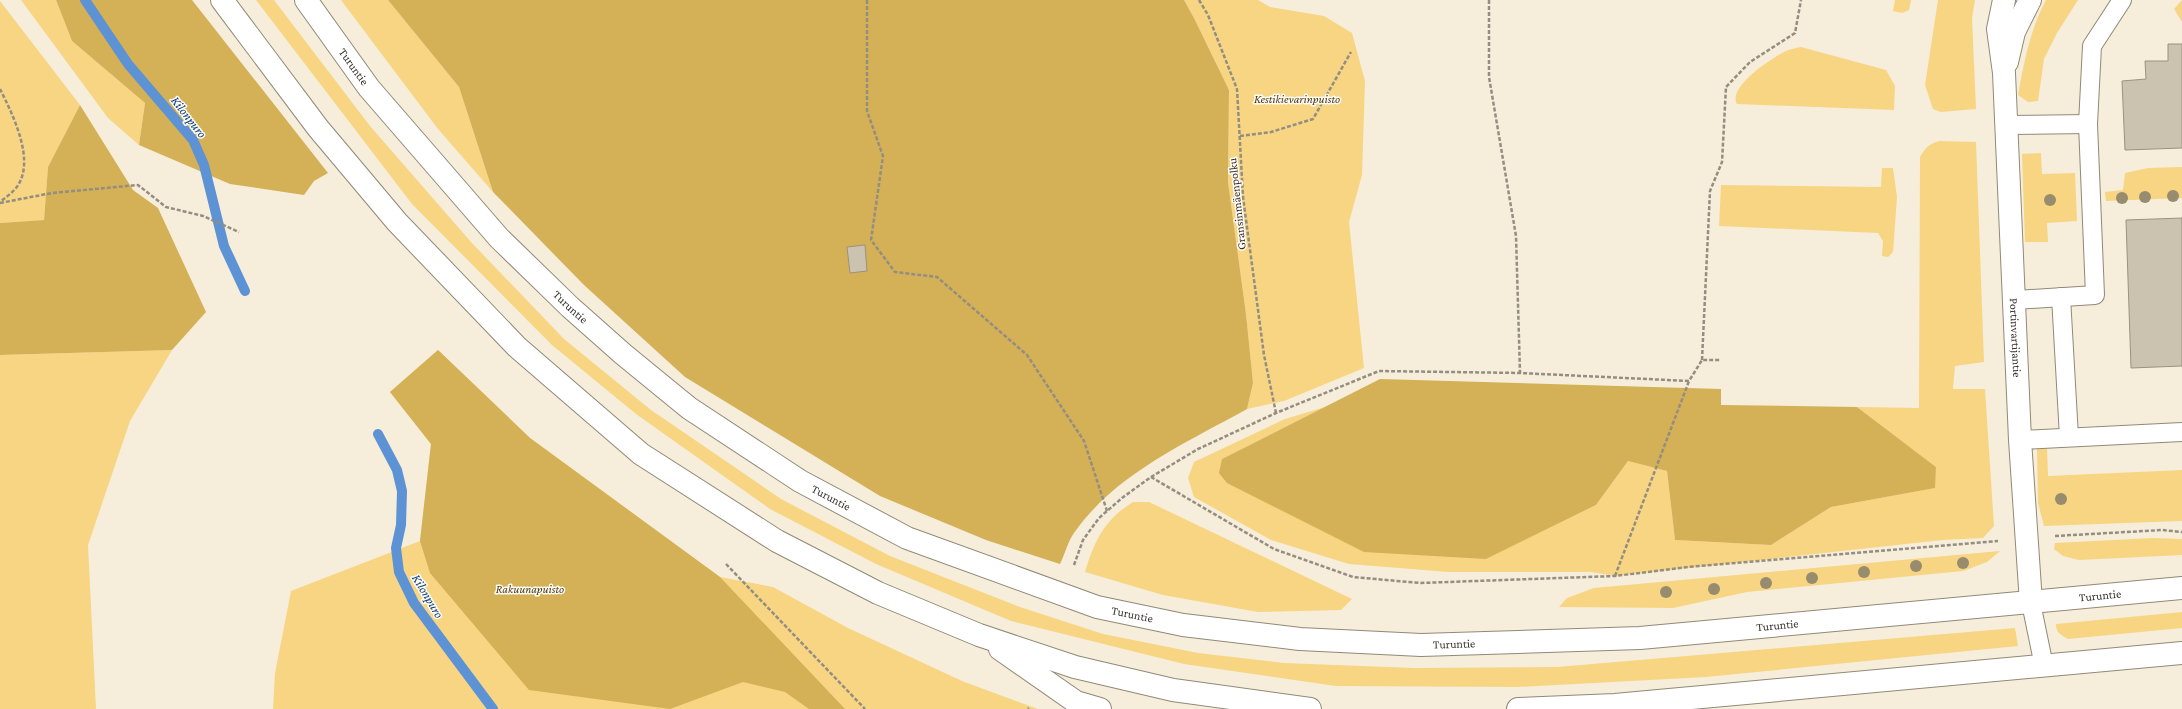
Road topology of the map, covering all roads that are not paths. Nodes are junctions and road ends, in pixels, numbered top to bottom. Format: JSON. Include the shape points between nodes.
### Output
{"nodes":[{"id":1,"x":222,"y":0,"type":"edge"},
{"id":2,"x":306,"y":0,"type":"edge"},
{"id":3,"x":2004,"y":0,"type":"edge"},
{"id":4,"x":2030,"y":0,"type":"edge"},
{"id":5,"x":2122,"y":0,"type":"edge"},
{"id":6,"x":2004,"y":73,"type":"junction"},
{"id":7,"x":2088,"y":124,"type":"junction"},
{"id":8,"x":2006,"y":125,"type":"junction"},
{"id":9,"x":2061,"y":297,"type":"junction"},
{"id":10,"x":2015,"y":300,"type":"junction"},
{"id":11,"x":2182,"y":432,"type":"edge"},
{"id":12,"x":2069,"y":437,"type":"junction"},
{"id":13,"x":2020,"y":440,"type":"junction"},
{"id":14,"x":2182,"y":588,"type":"edge"},
{"id":15,"x":2031,"y":603,"type":"junction"},
{"id":16,"x":979,"y":635,"type":"junction"},
{"id":17,"x":2182,"y":653,"type":"edge"},
{"id":18,"x":2044,"y":666,"type":"junction"},
{"id":19,"x":1100,"y":709,"type":"edge"},
{"id":20,"x":1310,"y":709,"type":"edge"},
{"id":21,"x":1518,"y":709,"type":"edge"}],
"edges":[{"from":1,"to":16,"type":"main road","via":[[318,128],[397,222],[517,347],[640,454],[777,541],[878,593]]},
{"from":2,"to":15,"type":"main road","name":"Turuntie","via":[[369,88],[499,238],[593,328],[689,408],[800,481],[907,538],[1097,607],[1191,626],[1300,639],[1420,645],[1640,638]]},
{"from":3,"to":6,"type":"main road","name":"Portinvartijantie","via":[[1998,29]]},
{"from":4,"to":6,"type":"main road","name":"Portinvartijantie","via":[[2014,32]]},
{"from":5,"to":7,"type":"lane","via":[[2092,46]]},
{"from":6,"to":8,"type":"main road","name":"Portinvartijantie"},
{"from":7,"to":8,"type":"lane"},
{"from":7,"to":9,"type":"lane","via":[[2095,295]]},
{"from":8,"to":10,"type":"main road","name":"Portinvartijantie"},
{"from":9,"to":10,"type":"lane"},
{"from":9,"to":12,"type":"lane"},
{"from":10,"to":13,"type":"main road","name":"Portinvartijantie"},
{"from":11,"to":12,"type":"lane"},
{"from":12,"to":13,"type":"lane"},
{"from":13,"to":15,"type":"main road","name":"Portinvartijantie"},
{"from":14,"to":15,"type":"main road","name":"Turuntie"},
{"from":15,"to":18,"type":"lane"},
{"from":16,"to":19,"type":"main road","via":[[1076,702]]},
{"from":16,"to":20,"type":"main road","via":[[1075,667],[1173,690]]},
{"from":17,"to":18,"type":"main road"},
{"from":18,"to":21,"type":"main road","via":[[1615,705]]}]}
